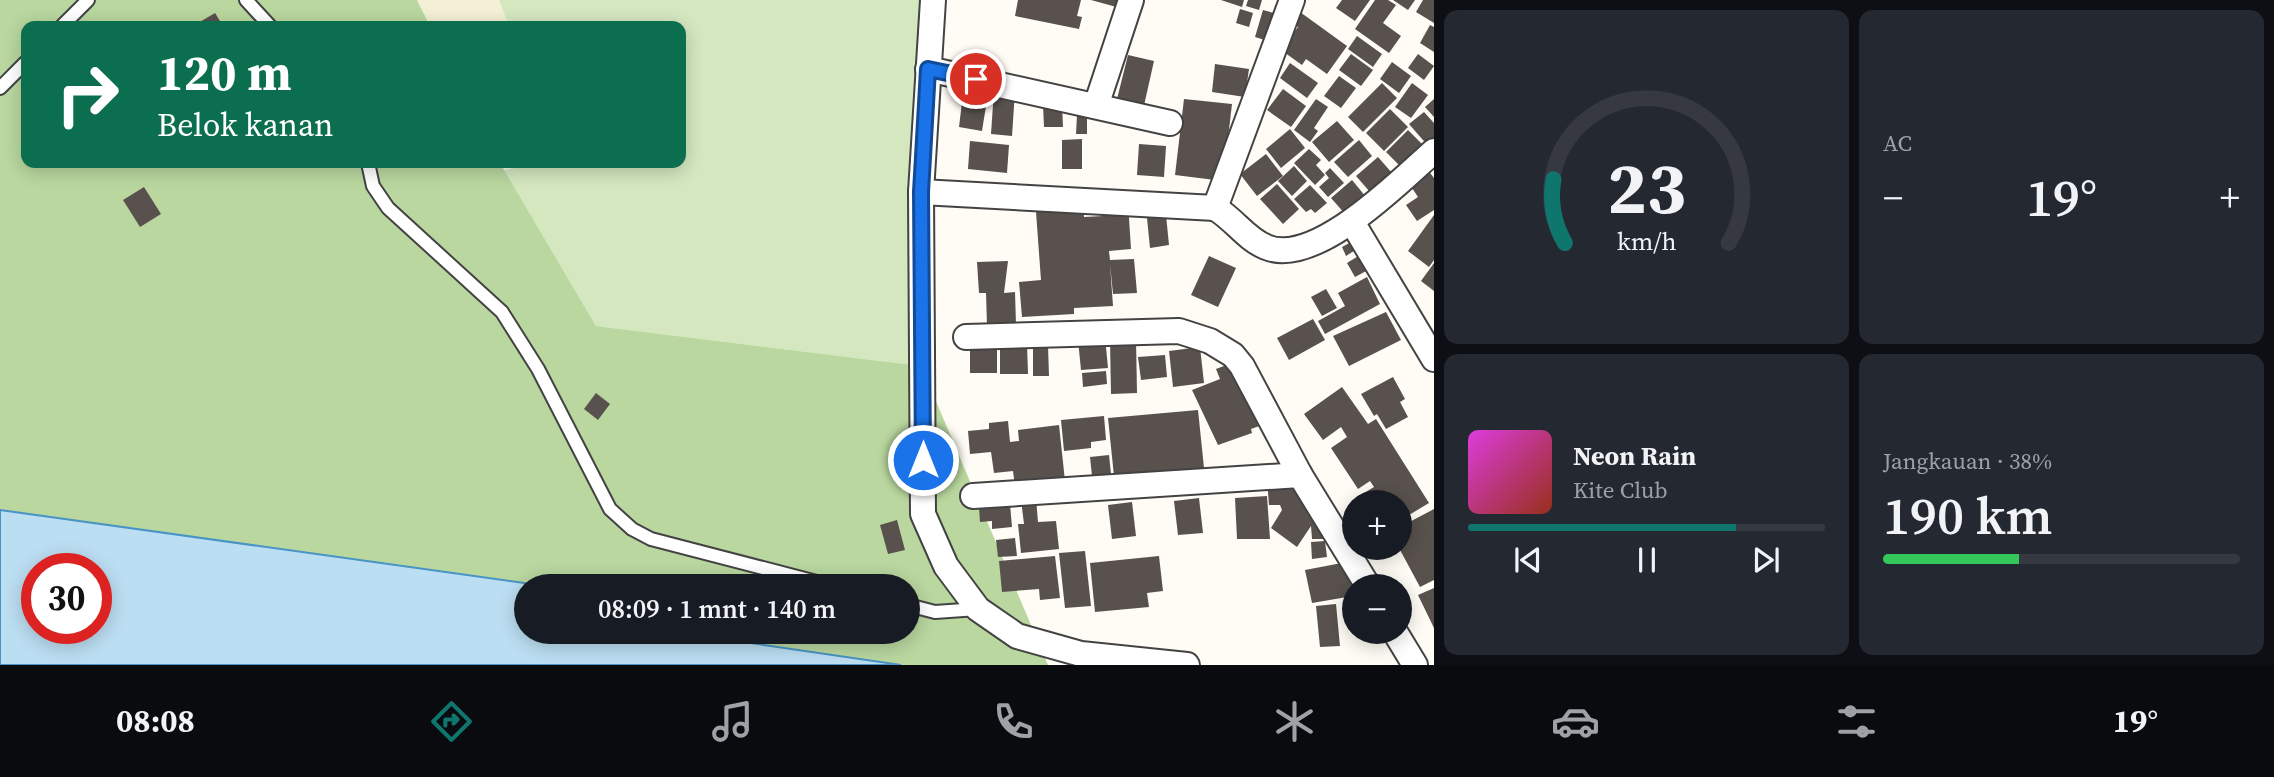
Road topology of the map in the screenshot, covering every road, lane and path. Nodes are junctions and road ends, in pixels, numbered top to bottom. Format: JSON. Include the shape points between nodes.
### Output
{"nodes":[{"id":1,"x":88,"y":0,"type":"edge"},
{"id":2,"x":246,"y":0,"type":"edge"},
{"id":3,"x":933,"y":0,"type":"edge"},
{"id":4,"x":1131,"y":0,"type":"edge"},
{"id":5,"x":1292,"y":0,"type":"edge"},
{"id":6,"x":67,"y":21,"type":"edge"},
{"id":7,"x":265,"y":21,"type":"edge"},
{"id":8,"x":21,"y":67,"type":"edge"},
{"id":9,"x":928,"y":69,"type":"junction"},
{"id":10,"x":0,"y":88,"type":"edge"},
{"id":11,"x":1096,"y":106,"type":"junction"},
{"id":12,"x":1170,"y":123,"type":"dead end"},
{"id":13,"x":1434,"y":151,"type":"edge"},
{"id":14,"x":369,"y":168,"type":"edge"},
{"id":15,"x":921,"y":192,"type":"junction"},
{"id":16,"x":1215,"y":208,"type":"junction"},
{"id":17,"x":1352,"y":222,"type":"junction"},
{"id":18,"x":966,"y":337,"type":"dead end"},
{"id":19,"x":1434,"y":359,"type":"edge"},
{"id":20,"x":1300,"y":475,"type":"junction"},
{"id":21,"x":973,"y":496,"type":"dead end"},
{"id":22,"x":786,"y":574,"type":"edge"},
{"id":23,"x":1361,"y":574,"type":"edge"},
{"id":24,"x":920,"y":608,"type":"edge"},
{"id":25,"x":978,"y":609,"type":"junction"},
{"id":26,"x":1402,"y":644,"type":"edge"},
{"id":27,"x":1187,"y":665,"type":"edge"},
{"id":28,"x":1415,"y":665,"type":"edge"}],
"edges":[{"from":1,"to":6,"type":"lane"},
{"from":2,"to":7,"type":"lane"},
{"from":3,"to":9,"type":"street"},
{"from":4,"to":11,"type":"street"},
{"from":5,"to":16,"type":"street"},
{"from":8,"to":10,"type":"lane"},
{"from":9,"to":11,"type":"street"},
{"from":9,"to":15,"type":"street"},
{"from":11,"to":12,"type":"street"},
{"from":13,"to":17,"type":"street"},
{"from":14,"to":22,"type":"lane","via":[[373,186],[388,208],[502,312],[538,369],[610,509],[651,539]]},
{"from":15,"to":16,"type":"street"},
{"from":15,"to":25,"type":"street","via":[[923,514],[946,566]]},
{"from":16,"to":17,"type":"street","via":[[1230,216],[1250,238],[1283,250],[1309,245]]},
{"from":17,"to":19,"type":"street"},
{"from":18,"to":20,"type":"street","via":[[1179,331],[1196,335],[1222,348],[1242,366]]},
{"from":20,"to":21,"type":"street"},
{"from":20,"to":23,"type":"street"},
{"from":24,"to":25,"type":"lane","via":[[935,612]]},
{"from":25,"to":27,"type":"street","via":[[1017,636],[1081,654]]},
{"from":26,"to":28,"type":"street"}]}
